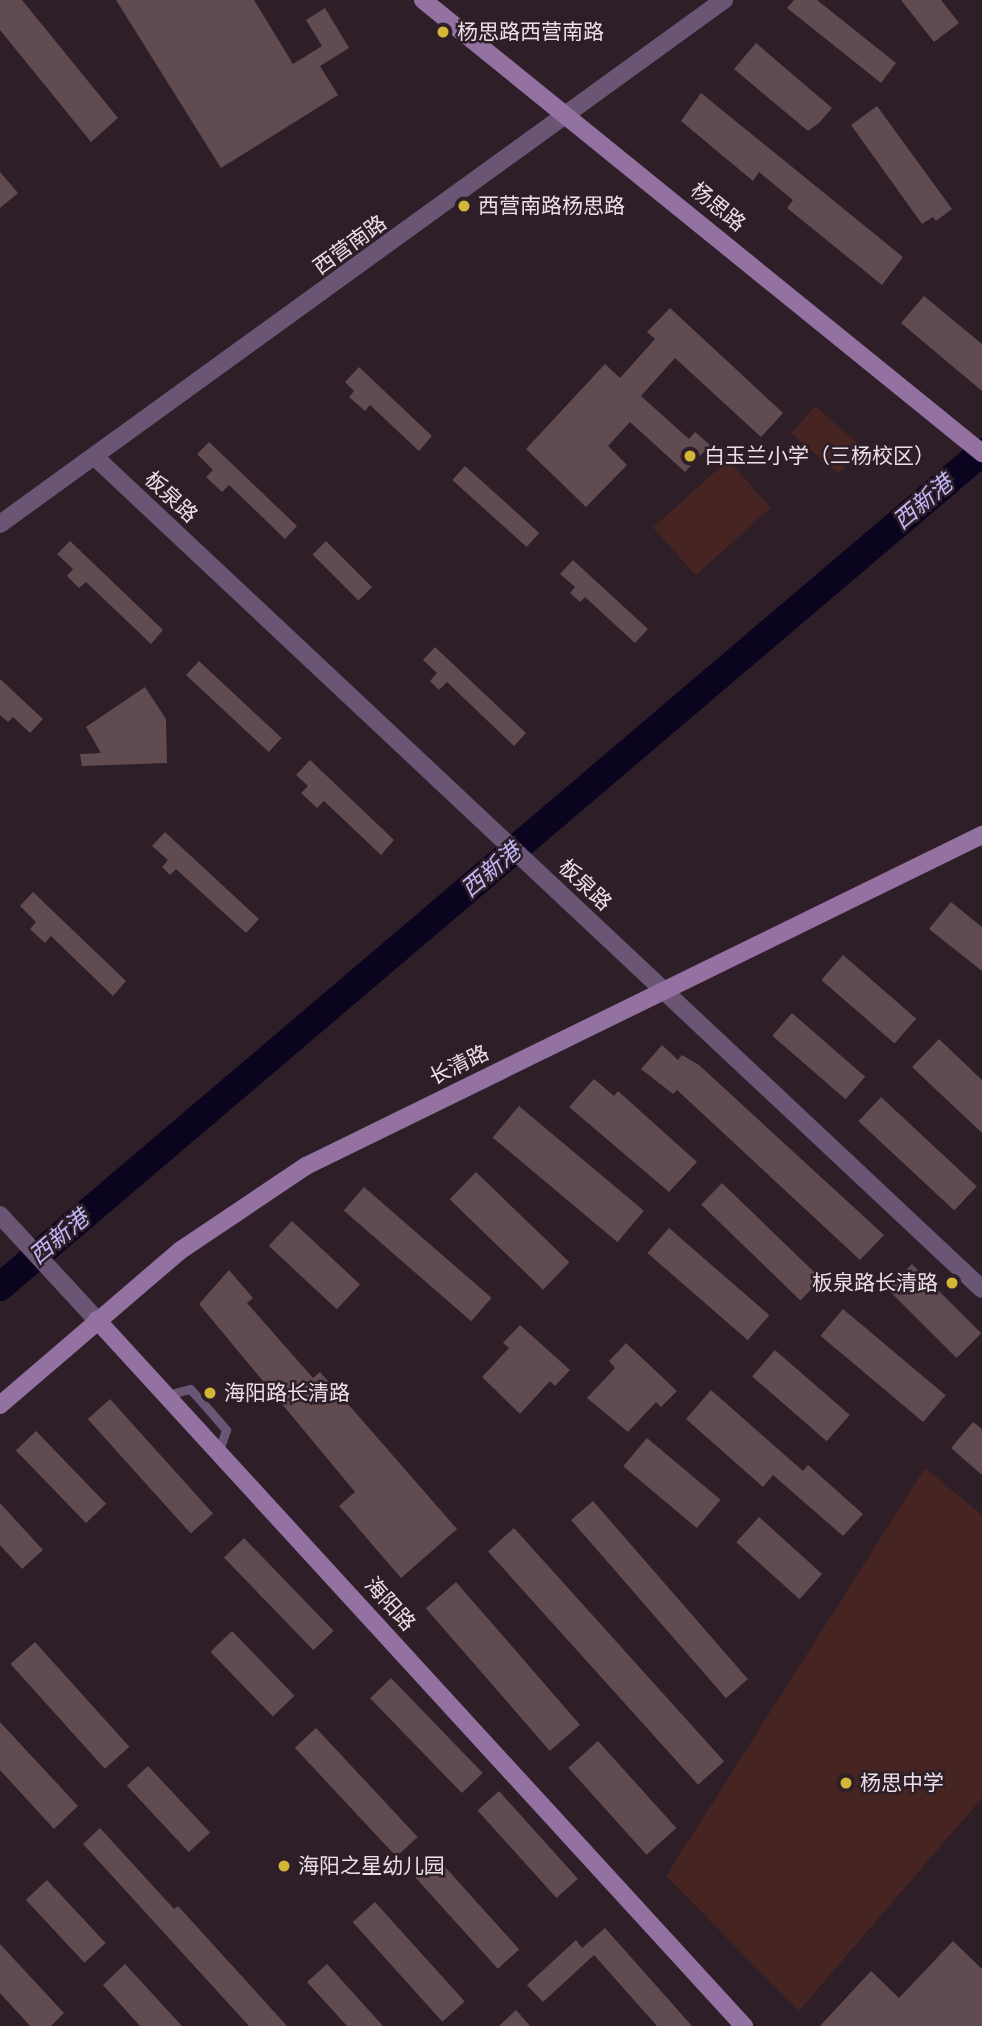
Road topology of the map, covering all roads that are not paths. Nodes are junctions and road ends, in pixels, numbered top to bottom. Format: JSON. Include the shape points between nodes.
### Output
{"nodes":[{"id":1,"x":423,"y":0,"type":"edge"},
{"id":2,"x":724,"y":0,"type":"edge"},
{"id":3,"x":566,"y":115,"type":"junction"},
{"id":4,"x":982,"y":453,"type":"edge"},
{"id":5,"x":95,"y":457,"type":"junction"},
{"id":6,"x":0,"y":524,"type":"edge"},
{"id":7,"x":982,"y":835,"type":"edge"},
{"id":8,"x":663,"y":990,"type":"junction"},
{"id":9,"x":0,"y":1215,"type":"edge"},
{"id":10,"x":982,"y":1289,"type":"edge"},
{"id":11,"x":97,"y":1320,"type":"junction"},
{"id":12,"x":0,"y":1405,"type":"edge"},
{"id":13,"x":744,"y":2026,"type":"edge"}],
"edges":[{"from":1,"to":3,"type":"street","name":"杨思路"},
{"from":2,"to":3,"type":"street","name":"西营南路"},
{"from":3,"to":4,"type":"street","name":"杨思路"},
{"from":3,"to":5,"type":"street","name":"西营南路"},
{"from":5,"to":6,"type":"street","name":"西营南路"},
{"from":5,"to":8,"type":"street","name":"板泉路"},
{"from":7,"to":8,"type":"street","name":"长清路"},
{"from":8,"to":10,"type":"street","name":"板泉路"},
{"from":8,"to":11,"type":"street","name":"长清路","via":[[306,1166],[211,1227]]},
{"from":9,"to":11,"type":"street","name":"海阳路"},
{"from":11,"to":12,"type":"street","name":"长清路"},
{"from":11,"to":13,"type":"street","name":"海阳路"}]}
